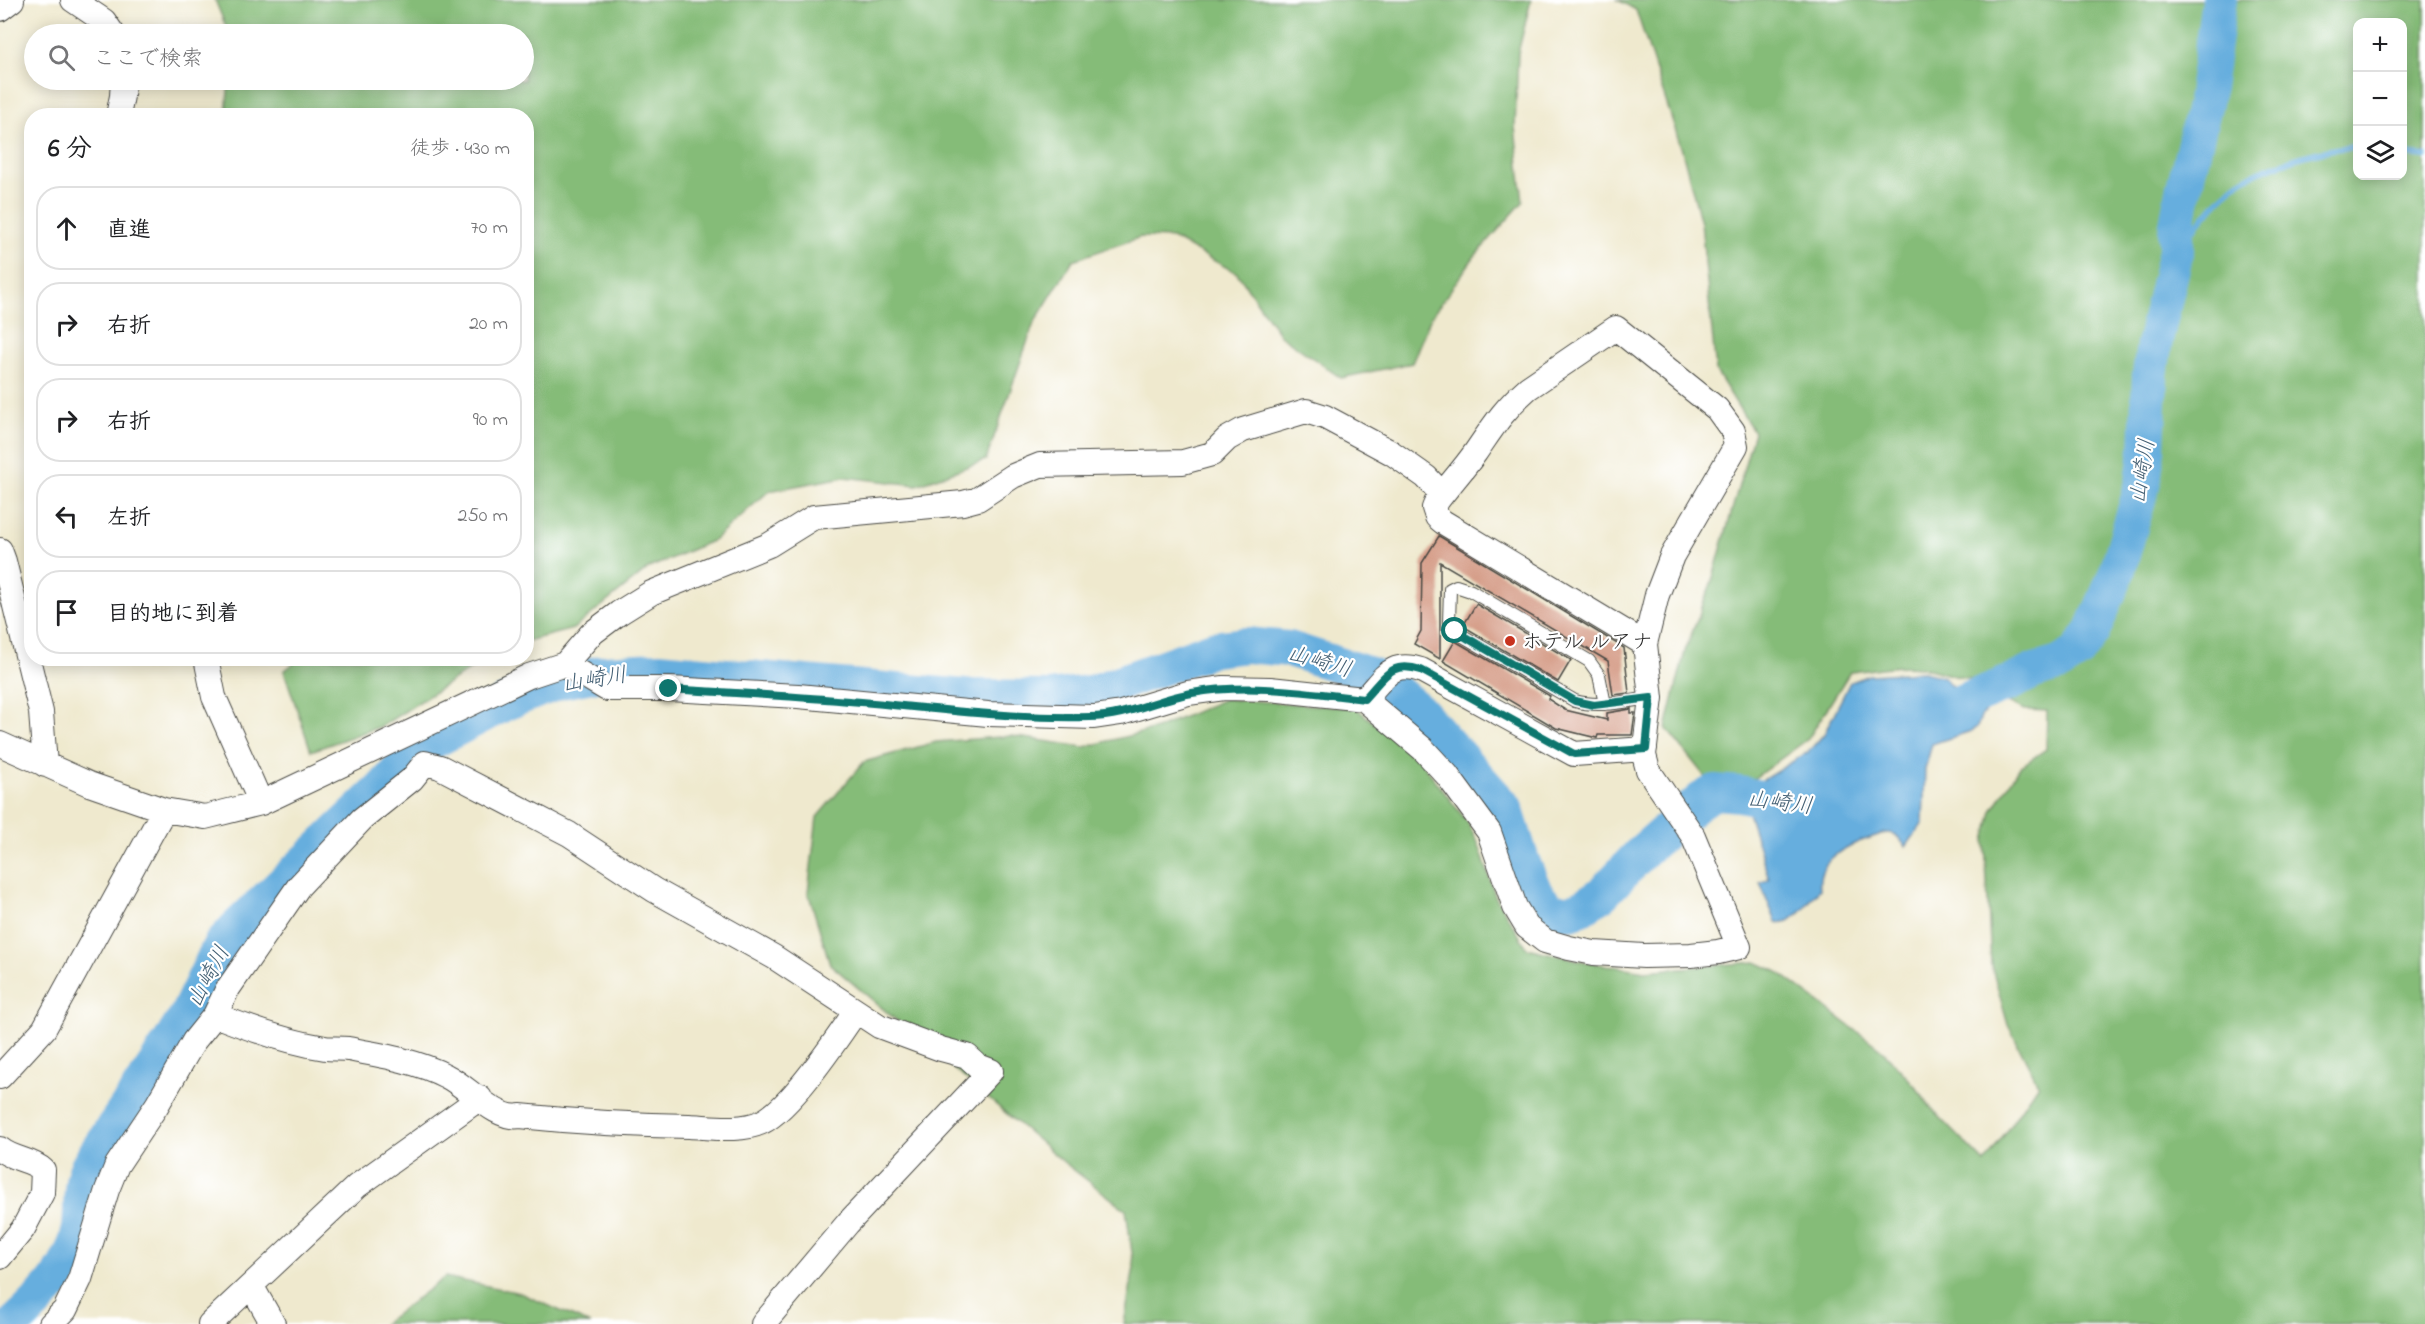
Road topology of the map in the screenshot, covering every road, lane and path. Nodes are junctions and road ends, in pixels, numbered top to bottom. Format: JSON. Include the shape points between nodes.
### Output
{"nodes":[{"id":1,"x":12,"y":0,"type":"edge"},
{"id":2,"x":73,"y":0,"type":"edge"},
{"id":3,"x":0,"y":9,"type":"edge"},
{"id":4,"x":106,"y":24,"type":"edge"},
{"id":5,"x":122,"y":90,"type":"edge"},
{"id":6,"x":120,"y":108,"type":"edge"},
{"id":7,"x":1442,"y":494,"type":"junction"},
{"id":8,"x":0,"y":550,"type":"edge"},
{"id":9,"x":24,"y":643,"type":"edge"},
{"id":10,"x":1645,"y":644,"type":"junction"},
{"id":11,"x":30,"y":666,"type":"edge"},
{"id":12,"x":208,"y":666,"type":"edge"},
{"id":13,"x":568,"y":666,"type":"junction"},
{"id":14,"x":1376,"y":687,"type":"junction"},
{"id":15,"x":1651,"y":698,"type":"junction"},
{"id":16,"x":1605,"y":704,"type":"junction"},
{"id":17,"x":0,"y":744,"type":"edge"},
{"id":18,"x":1646,"y":749,"type":"junction"},
{"id":19,"x":45,"y":765,"type":"junction"},
{"id":20,"x":261,"y":803,"type":"junction"},
{"id":21,"x":164,"y":810,"type":"junction"},
{"id":22,"x":856,"y":1011,"type":"junction"},
{"id":23,"x":215,"y":1015,"type":"junction"},
{"id":24,"x":0,"y":1077,"type":"edge"},
{"id":25,"x":480,"y":1098,"type":"junction"},
{"id":26,"x":0,"y":1149,"type":"edge"},
{"id":27,"x":0,"y":1257,"type":"edge"},
{"id":28,"x":252,"y":1287,"type":"junction"},
{"id":29,"x":51,"y":1324,"type":"edge"},
{"id":30,"x":210,"y":1324,"type":"edge"},
{"id":31,"x":273,"y":1324,"type":"edge"},
{"id":32,"x":763,"y":1324,"type":"edge"}],
"edges":[{"from":1,"to":3,"type":"street"},
{"from":2,"to":4,"type":"street"},
{"from":5,"to":6,"type":"street"},
{"from":7,"to":10,"type":"street","via":[[1434,513],[1443,522]]},
{"from":7,"to":10,"type":"street","via":[[1517,398],[1617,328],[1717,409],[1736,438],[1733,455],[1667,566]]},
{"from":7,"to":13,"type":"street","via":[[1426,477],[1392,453],[1306,411],[1243,430],[1199,459],[1040,465],[1013,476],[978,499],[963,503],[814,517],[769,544],[651,593],[619,612],[591,634]]},
{"from":8,"to":9,"type":"street"},
{"from":10,"to":15,"type":"street"},
{"from":11,"to":19,"type":"street","via":[[41,712]]},
{"from":12,"to":20,"type":"street","via":[[214,697]]},
{"from":13,"to":14,"type":"street","via":[[607,689],[798,696],[988,714],[1067,717],[1121,714],[1188,693],[1224,688]]},
{"from":13,"to":20,"type":"street","via":[[529,676]]},
{"from":14,"to":18,"type":"street","via":[[1396,667],[1407,665],[1574,754]]},
{"from":14,"to":18,"type":"street","via":[[1489,832],[1515,907],[1527,927],[1545,941],[1594,953],[1644,956],[1700,954],[1739,946],[1693,836],[1645,763]]},
{"from":15,"to":16,"type":"lane"},
{"from":15,"to":18,"type":"street"},
{"from":16,"to":16,"type":"lane","via":[[1575,701],[1451,629],[1450,589],[1456,586],[1471,591],[1589,661],[1599,675]]},
{"from":17,"to":19,"type":"street"},
{"from":19,"to":21,"type":"street"},
{"from":20,"to":21,"type":"street","via":[[205,817]]},
{"from":21,"to":24,"type":"street","via":[[44,1029]]},
{"from":22,"to":23,"type":"street","via":[[774,957],[654,890],[569,834],[440,767],[425,763],[412,779],[362,819],[299,886],[227,990]]},
{"from":22,"to":25,"type":"street","via":[[787,1102],[762,1122],[739,1128],[512,1118]]},
{"from":22,"to":32,"type":"street","via":[[879,1026],[967,1056],[991,1071],[848,1223]]},
{"from":23,"to":25,"type":"street","via":[[252,1030],[420,1066],[446,1076]]},
{"from":23,"to":29,"type":"street","via":[[194,1041],[117,1165],[80,1279],[65,1310]]},
{"from":25,"to":28,"type":"street","via":[[357,1186]]},
{"from":26,"to":27,"type":"street","via":[[43,1170],[42,1193],[23,1229]]},
{"from":28,"to":30,"type":"street"},
{"from":28,"to":31,"type":"street"}]}
